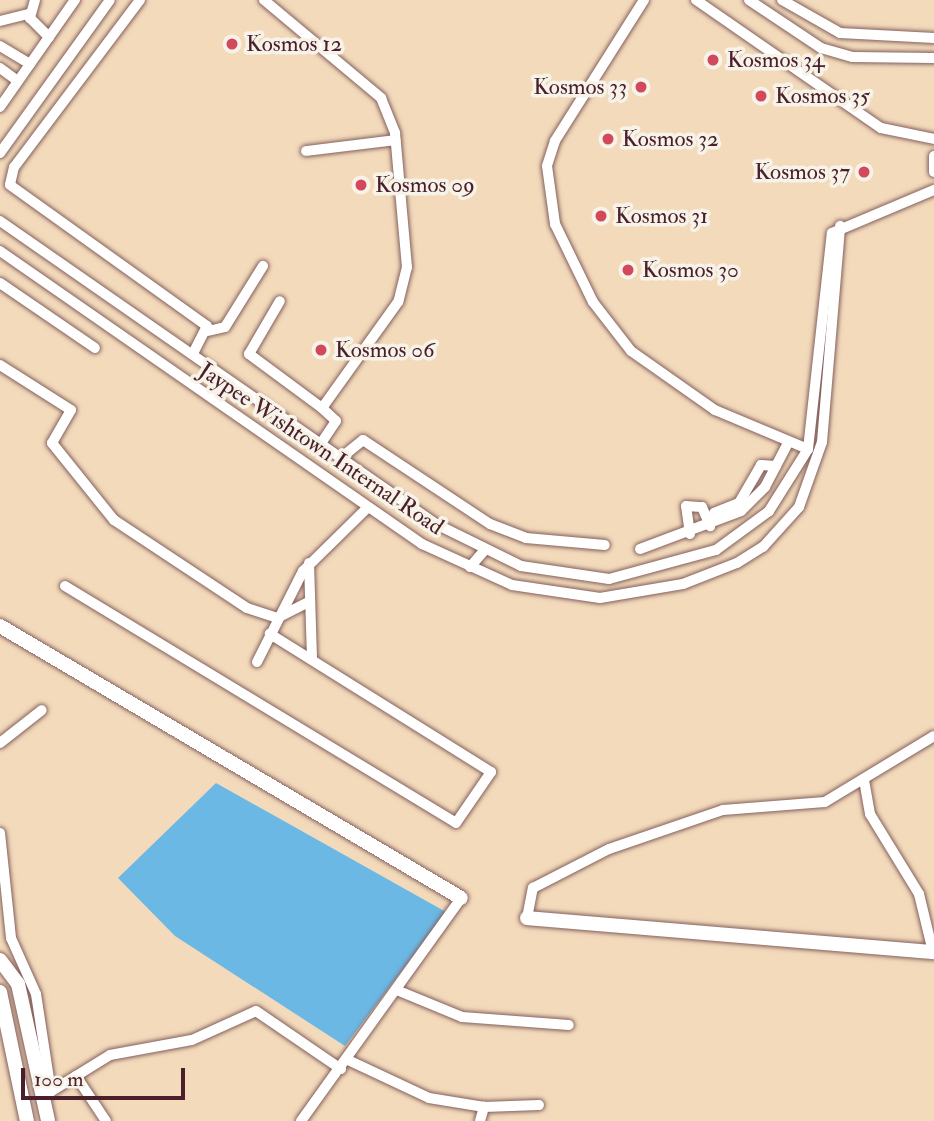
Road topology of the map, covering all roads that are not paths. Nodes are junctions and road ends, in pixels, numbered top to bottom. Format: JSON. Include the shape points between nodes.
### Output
{"nodes":[{"id":1,"x":35,"y":0,"type":"edge"},
{"id":2,"x":75,"y":0,"type":"edge"},
{"id":3,"x":110,"y":0,"type":"edge"},
{"id":4,"x":140,"y":0,"type":"edge"},
{"id":5,"x":264,"y":0,"type":"edge"},
{"id":6,"x":644,"y":0,"type":"edge"},
{"id":7,"x":696,"y":0,"type":"edge"},
{"id":8,"x":749,"y":0,"type":"edge"},
{"id":9,"x":782,"y":0,"type":"edge"},
{"id":10,"x":28,"y":13,"type":"junction"},
{"id":11,"x":0,"y":20,"type":"edge"},
{"id":12,"x":50,"y":37,"type":"junction"},
{"id":13,"x":934,"y":38,"type":"edge"},
{"id":14,"x":0,"y":46,"type":"edge"},
{"id":15,"x":934,"y":58,"type":"edge"},
{"id":16,"x":30,"y":64,"type":"junction"},
{"id":17,"x":0,"y":68,"type":"edge"},
{"id":18,"x":18,"y":81,"type":"junction"},
{"id":19,"x":0,"y":107,"type":"edge"},
{"id":20,"x":934,"y":139,"type":"edge"},
{"id":21,"x":395,"y":140,"type":"junction"},
{"id":22,"x":306,"y":151,"type":"dead end"},
{"id":23,"x":0,"y":153,"type":"edge"},
{"id":24,"x":934,"y":156,"type":"edge"},
{"id":25,"x":934,"y":172,"type":"edge"},
{"id":26,"x":934,"y":190,"type":"edge"},
{"id":27,"x":0,"y":221,"type":"edge"},
{"id":28,"x":840,"y":226,"type":"junction"},
{"id":29,"x":0,"y":251,"type":"edge"},
{"id":30,"x":262,"y":266,"type":"dead end"},
{"id":31,"x":0,"y":283,"type":"edge"},
{"id":32,"x":281,"y":301,"type":"dead end"},
{"id":33,"x":208,"y":331,"type":"junction"},
{"id":34,"x":95,"y":348,"type":"dead end"},
{"id":35,"x":193,"y":354,"type":"junction"},
{"id":36,"x":0,"y":365,"type":"edge"},
{"id":37,"x":322,"y":408,"type":"junction"},
{"id":38,"x":322,"y":442,"type":"junction"},
{"id":39,"x":788,"y":443,"type":"junction"},
{"id":40,"x":808,"y":449,"type":"junction"},
{"id":41,"x":342,"y":457,"type":"junction"},
{"id":42,"x":776,"y":466,"type":"junction"},
{"id":43,"x":366,"y":509,"type":"junction"},
{"id":44,"x":714,"y":513,"type":"dead end"},
{"id":45,"x":710,"y":526,"type":"junction"},
{"id":46,"x":690,"y":534,"type":"junction"},
{"id":47,"x":605,"y":545,"type":"dead end"},
{"id":48,"x":640,"y":549,"type":"dead end"},
{"id":49,"x":484,"y":551,"type":"junction"},
{"id":50,"x":309,"y":562,"type":"junction"},
{"id":51,"x":470,"y":567,"type":"junction"},
{"id":52,"x":65,"y":586,"type":"dead end"},
{"id":53,"x":310,"y":601,"type":"junction"},
{"id":54,"x":277,"y":618,"type":"junction"},
{"id":55,"x":0,"y":626,"type":"edge"},
{"id":56,"x":270,"y":634,"type":"junction"},
{"id":57,"x":312,"y":659,"type":"junction"},
{"id":58,"x":257,"y":662,"type":"dead end"},
{"id":59,"x":42,"y":710,"type":"dead end"},
{"id":60,"x":933,"y":740,"type":"edge"},
{"id":61,"x":0,"y":743,"type":"edge"},
{"id":62,"x":864,"y":780,"type":"junction"},
{"id":63,"x":0,"y":833,"type":"edge"},
{"id":64,"x":461,"y":898,"type":"joint"},
{"id":65,"x":5,"y":913,"type":"edge"},
{"id":66,"x":527,"y":918,"type":"joint"},
{"id":67,"x":931,"y":924,"type":"edge"},
{"id":68,"x":933,"y":952,"type":"edge"},
{"id":69,"x":0,"y":960,"type":"edge"},
{"id":70,"x":399,"y":991,"type":"junction"},
{"id":71,"x":0,"y":992,"type":"edge"},
{"id":72,"x":569,"y":1025,"type":"dead end"},
{"id":73,"x":344,"y":1064,"type":"junction"},
{"id":74,"x":76,"y":1076,"type":"junction"},
{"id":75,"x":47,"y":1094,"type":"junction"},
{"id":76,"x":539,"y":1105,"type":"dead end"},
{"id":77,"x":484,"y":1107,"type":"junction"},
{"id":78,"x":27,"y":1121,"type":"edge"},
{"id":79,"x":48,"y":1121,"type":"edge"},
{"id":80,"x":106,"y":1121,"type":"edge"},
{"id":81,"x":301,"y":1121,"type":"edge"},
{"id":82,"x":480,"y":1121,"type":"edge"}],
"edges":[{"from":1,"to":10,"type":"street"},
{"from":2,"to":12,"type":"street"},
{"from":3,"to":23,"type":"street"},
{"from":4,"to":33,"type":"street","via":[[14,167],[10,185]]},
{"from":5,"to":21,"type":"street","via":[[371,87]]},
{"from":6,"to":39,"type":"street","via":[[555,141],[547,166],[555,224],[593,302],[631,351],[715,410]]},
{"from":7,"to":20,"type":"street","via":[[881,128]]},
{"from":8,"to":15,"type":"street","via":[[821,48],[853,57]]},
{"from":9,"to":13,"type":"street","via":[[840,33]]},
{"from":10,"to":11,"type":"street"},
{"from":10,"to":12,"type":"street"},
{"from":12,"to":16,"type":"street"},
{"from":14,"to":16,"type":"street"},
{"from":16,"to":18,"type":"street"},
{"from":17,"to":18,"type":"street"},
{"from":18,"to":19,"type":"street"},
{"from":21,"to":22,"type":"street"},
{"from":21,"to":37,"type":"street","via":[[407,267],[403,289]]},
{"from":24,"to":25,"type":"street"},
{"from":26,"to":28,"type":"street"},
{"from":27,"to":35,"type":"street","name":"Jaypee Wishtown Internal Road"},
{"from":28,"to":40,"type":"street","name":"Jaypee Wishtown Internal Road","via":[[830,238],[826,261]]},
{"from":28,"to":51,"type":"street","name":"Jaypee Wishtown Internal Road","via":[[817,464],[799,507],[763,548],[683,584],[600,598],[545,593]]},
{"from":29,"to":43,"type":"street","name":"Jaypee Wishtown Internal Road"},
{"from":30,"to":33,"type":"street","via":[[225,327]]},
{"from":31,"to":34,"type":"street"},
{"from":32,"to":37,"type":"street","via":[[249,354]]},
{"from":33,"to":35,"type":"street"},
{"from":35,"to":38,"type":"street","name":"Jaypee Wishtown Internal Road"},
{"from":36,"to":54,"type":"street","via":[[71,410],[52,443],[114,520],[247,607]]},
{"from":37,"to":38,"type":"street","via":[[336,421]]},
{"from":38,"to":41,"type":"street","name":"Jaypee Wishtown Internal Road"},
{"from":39,"to":40,"type":"street"},
{"from":39,"to":42,"type":"street"},
{"from":40,"to":49,"type":"street","name":"Jaypee Wishtown Internal Road","via":[[797,476],[746,533],[675,566],[609,579],[568,577]]},
{"from":41,"to":47,"type":"street","via":[[363,440],[490,524],[526,538]]},
{"from":41,"to":49,"type":"street","name":"Jaypee Wishtown Internal Road"},
{"from":42,"to":44,"type":"street","via":[[761,465],[739,503]]},
{"from":42,"to":45,"type":"street","via":[[753,500]]},
{"from":43,"to":50,"type":"street"},
{"from":43,"to":51,"type":"street","name":"Jaypee Wishtown Internal Road"},
{"from":45,"to":46,"type":"street"},
{"from":45,"to":46,"type":"street","via":[[702,507],[685,506]]},
{"from":46,"to":48,"type":"street"},
{"from":49,"to":51,"type":"street"},
{"from":50,"to":53,"type":"street"},
{"from":50,"to":54,"type":"street"},
{"from":52,"to":57,"type":"street","via":[[456,823],[491,772]]},
{"from":53,"to":54,"type":"street"},
{"from":53,"to":57,"type":"street"},
{"from":54,"to":56,"type":"street"},
{"from":55,"to":64,"type":"street"},
{"from":56,"to":57,"type":"street"},
{"from":56,"to":58,"type":"street"},
{"from":59,"to":61,"type":"street"},
{"from":60,"to":62,"type":"street"},
{"from":62,"to":66,"type":"street","via":[[825,802],[723,810],[609,849],[533,888]]},
{"from":62,"to":67,"type":"street","via":[[866,805],[913,883]]},
{"from":63,"to":65,"type":"street"},
{"from":64,"to":70,"type":"street"},
{"from":65,"to":75,"type":"street","via":[[38,1005]]},
{"from":66,"to":68,"type":"street"},
{"from":67,"to":68,"type":"street"},
{"from":69,"to":75,"type":"street","via":[[18,984]]},
{"from":70,"to":72,"type":"street","via":[[462,1017]]},
{"from":70,"to":73,"type":"street"},
{"from":71,"to":78,"type":"street"},
{"from":73,"to":74,"type":"street","via":[[256,1011],[192,1040],[110,1055]]},
{"from":73,"to":77,"type":"street","via":[[403,1090]]},
{"from":73,"to":81,"type":"street"},
{"from":74,"to":75,"type":"street"},
{"from":74,"to":80,"type":"street"},
{"from":75,"to":79,"type":"street"},
{"from":76,"to":77,"type":"street"},
{"from":77,"to":82,"type":"street"}]}
